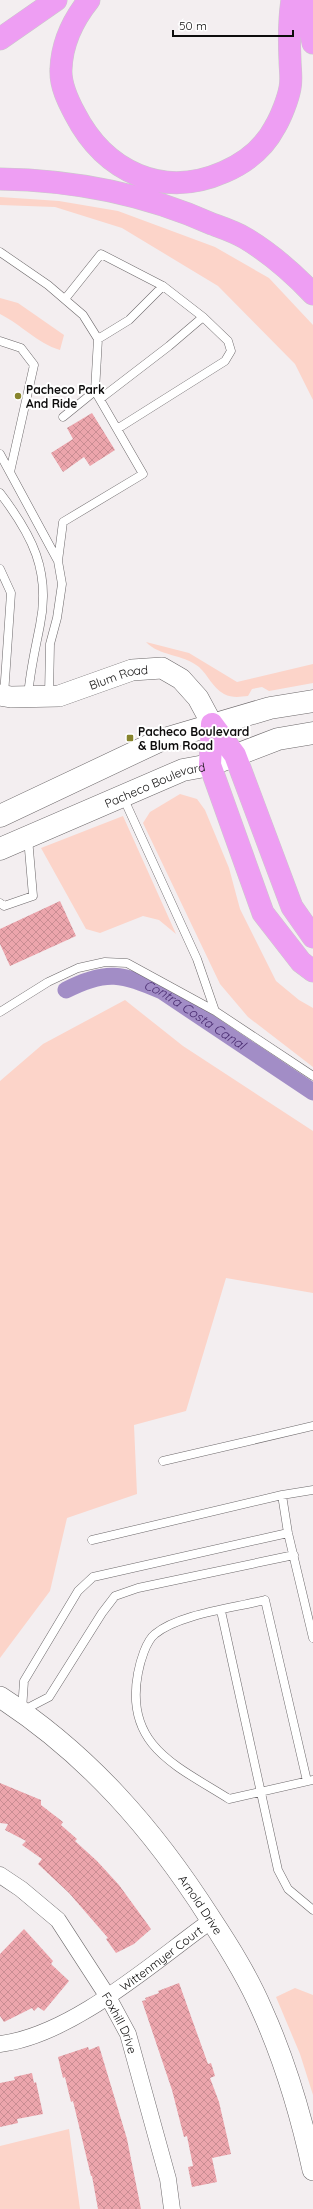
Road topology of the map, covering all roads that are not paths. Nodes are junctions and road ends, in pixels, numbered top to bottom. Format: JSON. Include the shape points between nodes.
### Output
{"nodes":[{"id":1,"x":56,"y":0,"type":"edge"},
{"id":2,"x":88,"y":0,"type":"edge"},
{"id":3,"x":292,"y":0,"type":"edge"},
{"id":4,"x":304,"y":0,"type":"edge"},
{"id":5,"x":0,"y":39,"type":"edge"},
{"id":6,"x":313,"y":43,"type":"edge"},
{"id":7,"x":0,"y":179,"type":"edge"},
{"id":8,"x":0,"y":252,"type":"edge"},
{"id":9,"x":163,"y":286,"type":"junction"},
{"id":10,"x":313,"y":294,"type":"edge"},
{"id":11,"x":65,"y":299,"type":"junction"},
{"id":12,"x":203,"y":317,"type":"junction"},
{"id":13,"x":98,"y":339,"type":"junction"},
{"id":14,"x":0,"y":341,"type":"edge"},
{"id":15,"x":95,"y":391,"type":"junction"},
{"id":16,"x":100,"y":399,"type":"junction"},
{"id":17,"x":63,"y":417,"type":"dead end"},
{"id":18,"x":117,"y":429,"type":"junction"},
{"id":19,"x":0,"y":454,"type":"edge"},
{"id":20,"x":10,"y":472,"type":"junction"},
{"id":21,"x":0,"y":493,"type":"edge"},
{"id":22,"x":58,"y":561,"type":"junction"},
{"id":23,"x":0,"y":569,"type":"edge"},
{"id":24,"x":2,"y":695,"type":"edge"},
{"id":25,"x":49,"y":696,"type":"junction"},
{"id":26,"x":28,"y":697,"type":"junction"},
{"id":27,"x":313,"y":701,"type":"edge"},
{"id":28,"x":212,"y":724,"type":"junction"},
{"id":29,"x":313,"y":734,"type":"edge"},
{"id":30,"x":235,"y":755,"type":"junction"},
{"id":31,"x":210,"y":765,"type":"junction"},
{"id":32,"x":122,"y":796,"type":"junction"},
{"id":33,"x":0,"y":816,"type":"edge"},
{"id":34,"x":28,"y":837,"type":"junction"},
{"id":35,"x":0,"y":849,"type":"edge"},
{"id":36,"x":0,"y":903,"type":"edge"},
{"id":37,"x":313,"y":937,"type":"edge"},
{"id":38,"x":313,"y":971,"type":"edge"},
{"id":39,"x":215,"y":1011,"type":"junction"},
{"id":40,"x":0,"y":1012,"type":"edge"},
{"id":41,"x":313,"y":1076,"type":"edge"},
{"id":42,"x":313,"y":1426,"type":"edge"},
{"id":43,"x":163,"y":1461,"type":"dead end"},
{"id":44,"x":313,"y":1490,"type":"edge"},
{"id":45,"x":282,"y":1495,"type":"junction"},
{"id":46,"x":288,"y":1533,"type":"junction"},
{"id":47,"x":92,"y":1540,"type":"dead end"},
{"id":48,"x":294,"y":1555,"type":"junction"},
{"id":49,"x":221,"y":1611,"type":"junction"},
{"id":50,"x":313,"y":1638,"type":"edge"},
{"id":51,"x":0,"y":1697,"type":"edge"},
{"id":52,"x":22,"y":1711,"type":"junction"},
{"id":53,"x":310,"y":1780,"type":"edge"},
{"id":54,"x":261,"y":1792,"type":"junction"},
{"id":55,"x":0,"y":1875,"type":"edge"},
{"id":56,"x":313,"y":1910,"type":"edge"},
{"id":57,"x":212,"y":1920,"type":"junction"},
{"id":58,"x":108,"y":1997,"type":"junction"},
{"id":59,"x":0,"y":2044,"type":"edge"},
{"id":60,"x":313,"y":2170,"type":"edge"},
{"id":61,"x":172,"y":2209,"type":"edge"}],
"edges":[{"from":1,"to":5,"type":"highway"},
{"from":2,"to":3,"type":"highway","via":[[68,31],[61,69],[66,97],[85,132],[109,159],[140,177],[178,184],[210,178],[236,167],[258,152],[275,127],[290,88],[289,22]]},
{"from":4,"to":6,"type":"highway"},
{"from":7,"to":10,"type":"highway","via":[[35,179],[122,193],[178,209],[245,238],[295,274]]},
{"from":8,"to":11,"type":"lane"},
{"from":9,"to":11,"type":"lane","via":[[101,254]]},
{"from":9,"to":12,"type":"lane"},
{"from":9,"to":13,"type":"lane","via":[[129,320]]},
{"from":11,"to":13,"type":"lane","via":[[83,315]]},
{"from":12,"to":16,"type":"lane"},
{"from":12,"to":18,"type":"lane","via":[[228,341],[231,351],[225,361]]},
{"from":13,"to":15,"type":"lane"},
{"from":14,"to":20,"type":"lane","via":[[21,348],[34,365]]},
{"from":15,"to":16,"type":"lane"},
{"from":15,"to":17,"type":"lane"},
{"from":16,"to":18,"type":"lane"},
{"from":18,"to":22,"type":"lane","via":[[143,474],[63,522]]},
{"from":19,"to":20,"type":"lane"},
{"from":20,"to":22,"type":"lane"},
{"from":21,"to":26,"type":"lane","via":[[13,510],[34,548],[42,570],[44,594],[30,669]]},
{"from":22,"to":25,"type":"lane","via":[[62,584],[50,644]]},
{"from":23,"to":24,"type":"lane","via":[[11,593]]},
{"from":24,"to":26,"type":"street","name":"Blum Road"},
{"from":25,"to":26,"type":"street","name":"Blum Road"},
{"from":25,"to":28,"type":"street","name":"Blum Road","via":[[59,696],[132,670],[162,668],[185,684],[198,698]]},
{"from":27,"to":28,"type":"main road","via":[[270,708]]},
{"from":28,"to":30,"type":"highway"},
{"from":28,"to":31,"type":"highway"},
{"from":28,"to":33,"type":"main road","via":[[161,740]]},
{"from":29,"to":30,"type":"main road","name":"Pacheco Boulevard","via":[[278,739]]},
{"from":30,"to":31,"type":"main road","name":"Pacheco Boulevard"},
{"from":30,"to":37,"type":"highway","via":[[292,907]]},
{"from":31,"to":32,"type":"main road","name":"Pacheco Boulevard","via":[[183,770]]},
{"from":31,"to":38,"type":"highway","via":[[263,914],[301,962]]},
{"from":32,"to":34,"type":"main road","name":"Pacheco Boulevard"},
{"from":32,"to":39,"type":"lane","via":[[197,959]]},
{"from":34,"to":35,"type":"main road","name":"Pacheco Boulevard"},
{"from":34,"to":36,"type":"lane","via":[[33,896],[4,906]]},
{"from":39,"to":40,"type":"lane","via":[[127,963],[105,962],[78,968],[48,982]]},
{"from":39,"to":41,"type":"lane"},
{"from":42,"to":43,"type":"lane"},
{"from":44,"to":45,"type":"lane"},
{"from":45,"to":46,"type":"lane"},
{"from":45,"to":47,"type":"lane"},
{"from":46,"to":48,"type":"lane"},
{"from":46,"to":52,"type":"lane","via":[[93,1577],[78,1591],[24,1681]]},
{"from":48,"to":50,"type":"lane"},
{"from":48,"to":52,"type":"lane","via":[[138,1588],[116,1596],[102,1613],[50,1697]]},
{"from":49,"to":53,"type":"lane","via":[[265,1600]]},
{"from":49,"to":54,"type":"lane"},
{"from":49,"to":54,"type":"lane","via":[[180,1620],[154,1634],[141,1658],[135,1692],[140,1725],[162,1756],[229,1799]]},
{"from":51,"to":52,"type":"street","name":"Arnold Drive"},
{"from":52,"to":57,"type":"street","name":"Arnold Drive","via":[[49,1731],[106,1782],[161,1846]]},
{"from":53,"to":54,"type":"lane"},
{"from":54,"to":56,"type":"lane","via":[[278,1870],[288,1889]]},
{"from":55,"to":58,"type":"street","name":"Foxhill Drive","via":[[58,1920]]},
{"from":57,"to":58,"type":"street","name":"Wittenmyer Court"},
{"from":57,"to":60,"type":"street","name":"Arnold Drive","via":[[235,1956],[262,2009],[287,2073],[303,2124]]},
{"from":58,"to":59,"type":"street","name":"Wittenmyer Court","via":[[40,2035]]},
{"from":58,"to":61,"type":"street","name":"Foxhill Drive","via":[[128,2034],[168,2179]]}]}
